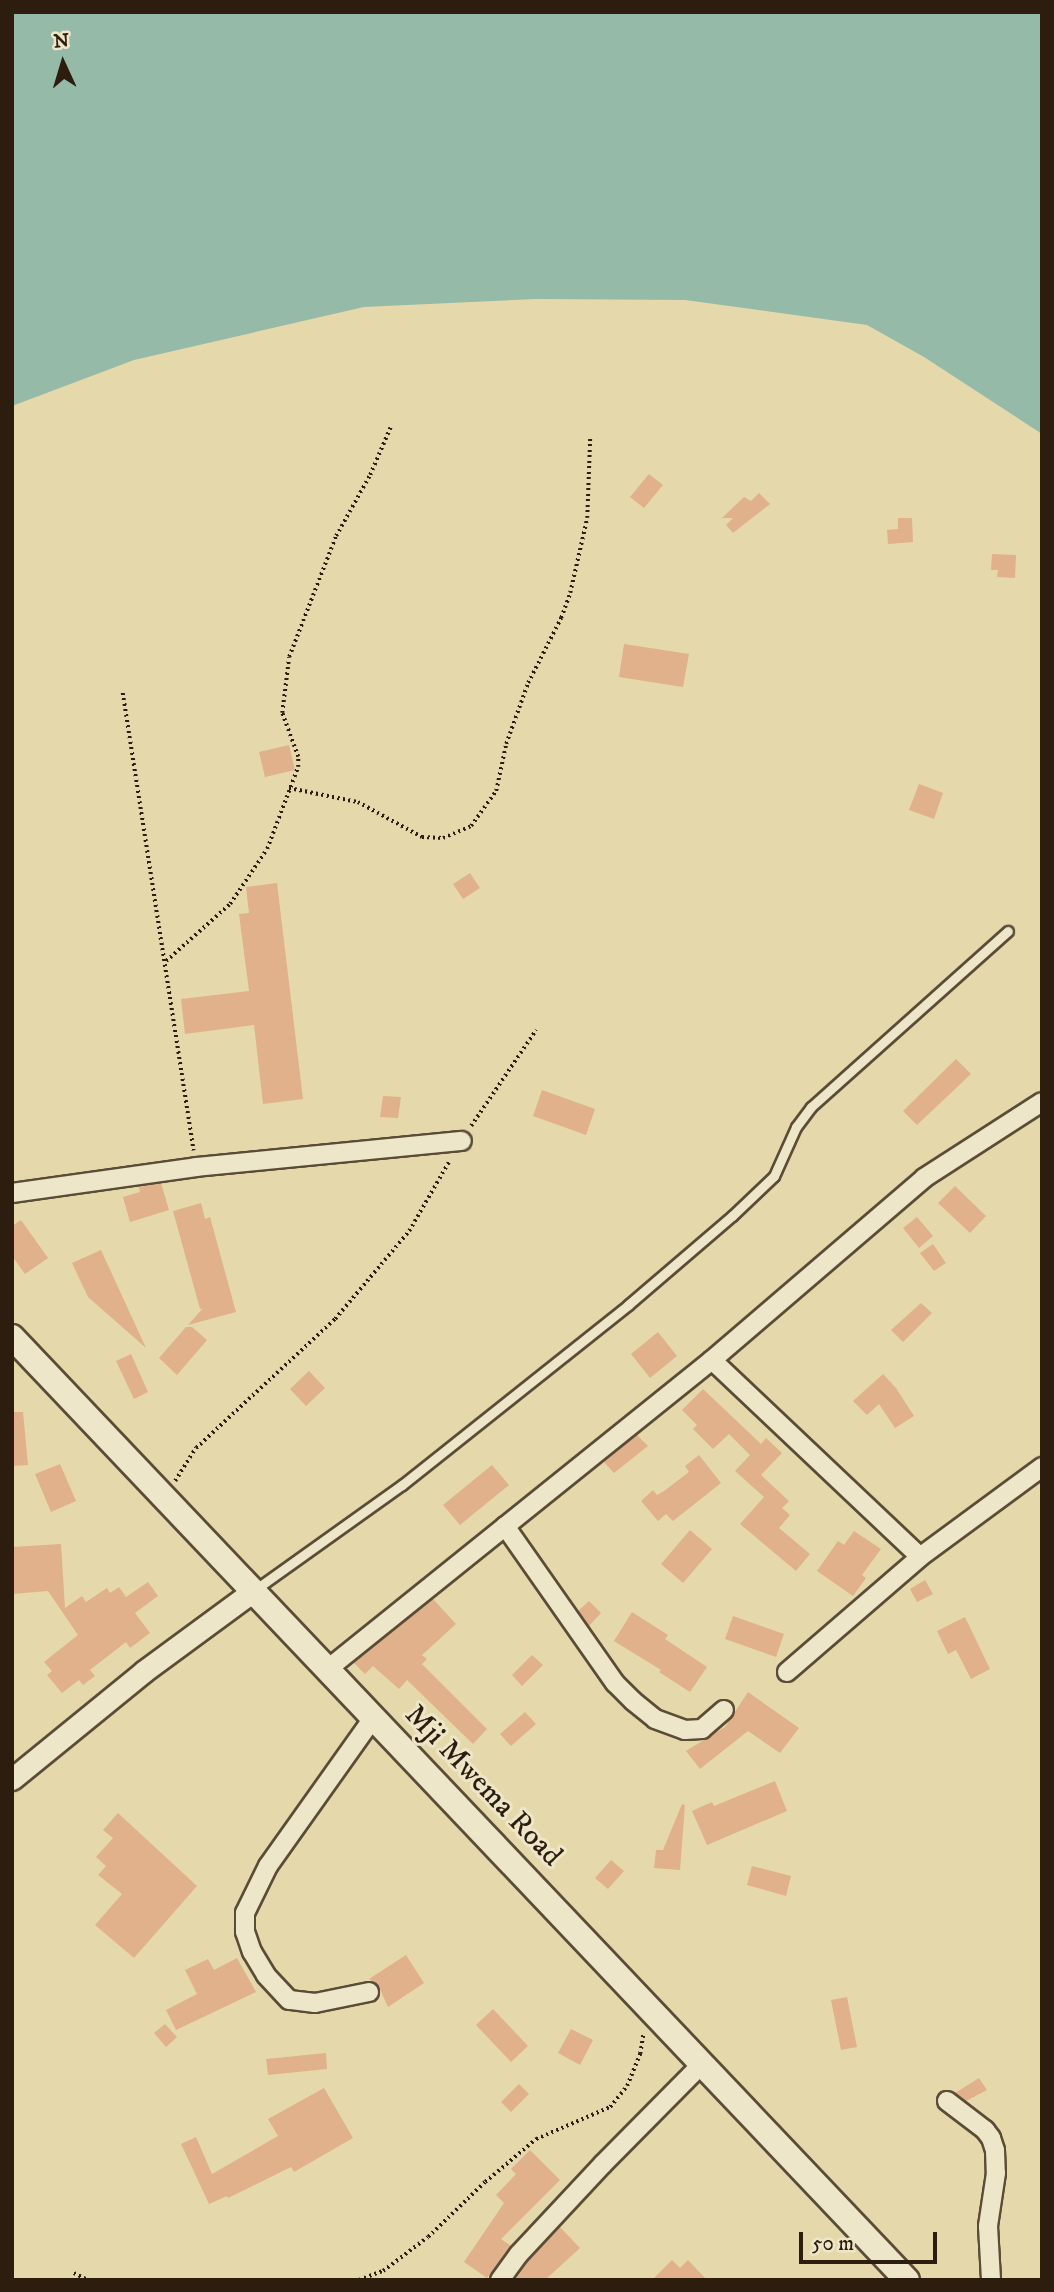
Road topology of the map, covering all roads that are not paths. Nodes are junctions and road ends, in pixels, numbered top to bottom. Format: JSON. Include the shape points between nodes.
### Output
{"nodes":[{"id":1,"x":1008,"y":931,"type":"dead end"},
{"id":2,"x":1042,"y":1102,"type":"edge"},
{"id":3,"x":461,"y":1140,"type":"road end"},
{"id":4,"x":12,"y":1193,"type":"edge"},
{"id":5,"x":12,"y":1337,"type":"edge"},
{"id":6,"x":21,"y":1359,"type":"edge"},
{"id":7,"x":712,"y":1360,"type":"junction"},
{"id":8,"x":1042,"y":1468,"type":"edge"},
{"id":9,"x":505,"y":1526,"type":"junction"},
{"id":10,"x":920,"y":1558,"type":"junction"},
{"id":11,"x":252,"y":1591,"type":"junction"},
{"id":12,"x":329,"y":1668,"type":"junction"},
{"id":13,"x":787,"y":1672,"type":"dead end"},
{"id":14,"x":724,"y":1710,"type":"dead end"},
{"id":15,"x":374,"y":1717,"type":"junction"},
{"id":16,"x":12,"y":1779,"type":"edge"},
{"id":17,"x":369,"y":1992,"type":"dead end"},
{"id":18,"x":703,"y":2063,"type":"junction"},
{"id":19,"x":947,"y":2101,"type":"dead end"},
{"id":20,"x":500,"y":2280,"type":"edge"},
{"id":21,"x":907,"y":2280,"type":"edge"},
{"id":22,"x":991,"y":2280,"type":"edge"}],
"edges":[{"from":1,"to":11,"type":"lane","via":[[811,1107],[796,1127],[774,1176],[732,1216],[413,1476]]},
{"from":2,"to":7,"type":"street","via":[[924,1178]]},
{"from":3,"to":4,"type":"street","via":[[196,1167]]},
{"from":5,"to":6,"type":"main road","name":"Mji Mwema Road"},
{"from":6,"to":11,"type":"main road","name":"Mji Mwema Road"},
{"from":7,"to":9,"type":"street"},
{"from":7,"to":10,"type":"street"},
{"from":8,"to":10,"type":"street"},
{"from":9,"to":12,"type":"street"},
{"from":9,"to":14,"type":"street","via":[[615,1683],[655,1719],[685,1730],[702,1729]]},
{"from":10,"to":13,"type":"street"},
{"from":11,"to":12,"type":"main road","name":"Mji Mwema Road"},
{"from":11,"to":16,"type":"street"},
{"from":12,"to":15,"type":"main road","name":"Mji Mwema Road"},
{"from":15,"to":17,"type":"street","via":[[268,1866],[245,1913],[252,1952],[289,2000],[315,2003]]},
{"from":15,"to":18,"type":"main road","name":"Mji Mwema Road"},
{"from":18,"to":20,"type":"street","via":[[603,2164]]},
{"from":18,"to":21,"type":"main road","name":"Mji Mwema Road"},
{"from":19,"to":22,"type":"street","via":[[985,2130],[995,2150],[988,2226]]}]}
